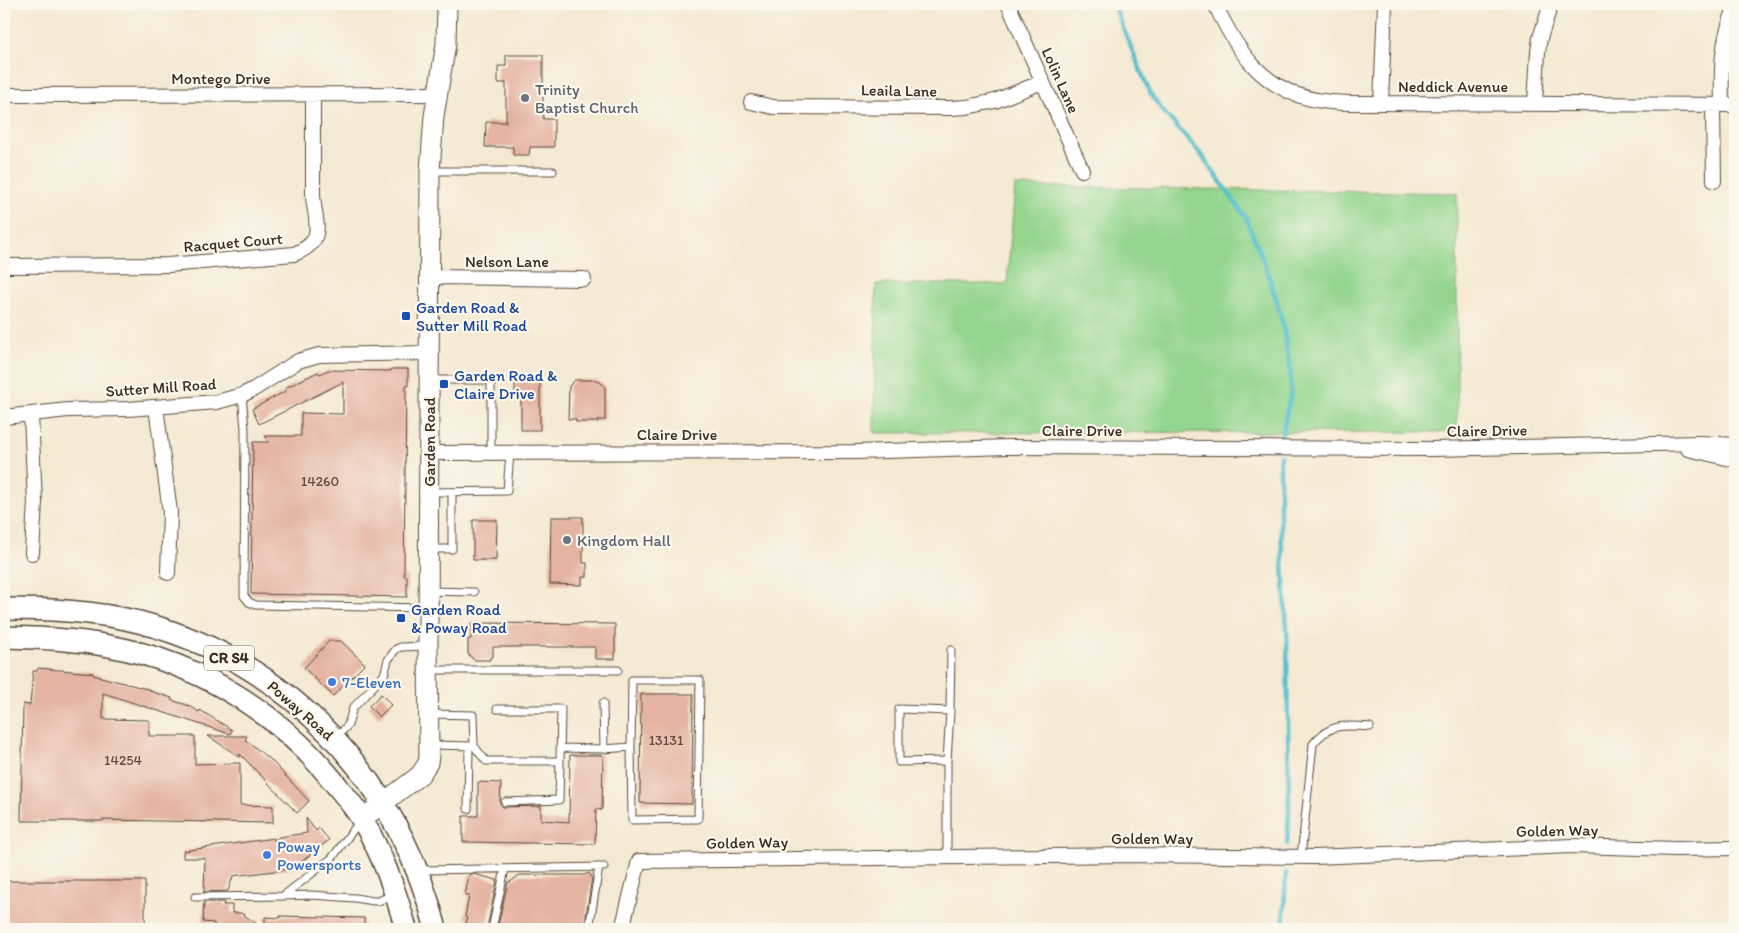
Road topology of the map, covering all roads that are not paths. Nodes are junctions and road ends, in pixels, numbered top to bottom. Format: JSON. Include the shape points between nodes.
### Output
{"nodes":[{"id":1,"x":447,"y":4,"type":"edge"},
{"id":2,"x":1008,"y":4,"type":"edge"},
{"id":3,"x":1215,"y":4,"type":"edge"},
{"id":4,"x":1385,"y":4,"type":"edge"},
{"id":5,"x":1551,"y":4,"type":"edge"},
{"id":6,"x":1735,"y":8,"type":"edge"},
{"id":7,"x":1042,"y":82,"type":"junction"},
{"id":8,"x":438,"y":94,"type":"junction"},
{"id":9,"x":4,"y":95,"type":"edge"},
{"id":10,"x":313,"y":95,"type":"junction"},
{"id":11,"x":750,"y":102,"type":"dead end"},
{"id":12,"x":1381,"y":103,"type":"junction"},
{"id":13,"x":1535,"y":103,"type":"junction"},
{"id":14,"x":1724,"y":105,"type":"edge"},
{"id":15,"x":1082,"y":170,"type":"dead end"},
{"id":16,"x":430,"y":171,"type":"junction"},
{"id":17,"x":553,"y":171,"type":"dead end"},
{"id":18,"x":1714,"y":181,"type":"dead end"},
{"id":19,"x":4,"y":266,"type":"edge"},
{"id":20,"x":430,"y":278,"type":"junction"},
{"id":21,"x":584,"y":279,"type":"dead end"},
{"id":22,"x":430,"y":353,"type":"junction"},
{"id":23,"x":429,"y":380,"type":"junction"},
{"id":24,"x":242,"y":395,"type":"junction"},
{"id":25,"x":156,"y":407,"type":"junction"},
{"id":26,"x":31,"y":415,"type":"junction"},
{"id":27,"x":4,"y":417,"type":"edge"},
{"id":28,"x":1666,"y":444,"type":"junction"},
{"id":29,"x":1735,"y":445,"type":"edge"},
{"id":30,"x":491,"y":452,"type":"junction"},
{"id":31,"x":510,"y":452,"type":"junction"},
{"id":32,"x":429,"y":453,"type":"junction"},
{"id":33,"x":1735,"y":460,"type":"edge"},
{"id":34,"x":428,"y":492,"type":"junction"},
{"id":35,"x":452,"y":492,"type":"junction"},
{"id":36,"x":428,"y":549,"type":"junction"},
{"id":37,"x":32,"y":553,"type":"dead end"},
{"id":38,"x":168,"y":572,"type":"dead end"},
{"id":39,"x":474,"y":592,"type":"dead end"},
{"id":40,"x":428,"y":600,"type":"junction"},
{"id":41,"x":4,"y":609,"type":"edge"},
{"id":42,"x":4,"y":637,"type":"edge"},
{"id":43,"x":428,"y":646,"type":"junction"},
{"id":44,"x":951,"y":650,"type":"dead end"},
{"id":45,"x":428,"y":670,"type":"junction"},
{"id":46,"x":618,"y":670,"type":"dead end"},
{"id":47,"x":603,"y":703,"type":"dead end"},
{"id":48,"x":497,"y":709,"type":"dead end"},
{"id":49,"x":950,"y":711,"type":"junction"},
{"id":50,"x":430,"y":714,"type":"junction"},
{"id":51,"x":1370,"y":728,"type":"dead end"},
{"id":52,"x":335,"y":739,"type":"junction"},
{"id":53,"x":430,"y":745,"type":"junction"},
{"id":54,"x":472,"y":746,"type":"junction"},
{"id":55,"x":631,"y":747,"type":"junction"},
{"id":56,"x":560,"y":748,"type":"junction"},
{"id":57,"x":604,"y":749,"type":"junction"},
{"id":58,"x":560,"y":761,"type":"junction"},
{"id":59,"x":947,"y":761,"type":"junction"},
{"id":60,"x":383,"y":802,"type":"junction"},
{"id":61,"x":505,"y":802,"type":"dead end"},
{"id":62,"x":468,"y":809,"type":"dead end"},
{"id":63,"x":362,"y":819,"type":"junction"},
{"id":64,"x":1735,"y":848,"type":"edge"},
{"id":65,"x":1301,"y":856,"type":"junction"},
{"id":66,"x":947,"y":857,"type":"junction"},
{"id":67,"x":505,"y":869,"type":"junction"},
{"id":68,"x":417,"y":870,"type":"junction"},
{"id":69,"x":283,"y":896,"type":"junction"},
{"id":70,"x":195,"y":897,"type":"dead end"},
{"id":71,"x":401,"y":911,"type":"edge"},
{"id":72,"x":417,"y":929,"type":"edge"},
{"id":73,"x":436,"y":929,"type":"edge"},
{"id":74,"x":492,"y":929,"type":"edge"},
{"id":75,"x":589,"y":929,"type":"edge"},
{"id":76,"x":622,"y":929,"type":"edge"}],
"edges":[{"from":1,"to":8,"type":"street","name":"Garden Road","via":[[446,44]]},
{"from":2,"to":7,"type":"street","name":"Lolin Lane"},
{"from":3,"to":12,"type":"street","name":"Neddick Avenue","via":[[1243,55],[1282,88],[1325,102]]},
{"from":4,"to":12,"type":"street"},
{"from":5,"to":13,"type":"street","via":[[1540,38]]},
{"from":6,"to":14,"type":"street","via":[[1722,52]]},
{"from":7,"to":11,"type":"street","name":"Leaila Lane","via":[[989,103],[959,108],[772,107]]},
{"from":7,"to":15,"type":"street","name":"Lolin Lane"},
{"from":8,"to":10,"type":"street","name":"Montego Drive"},
{"from":8,"to":16,"type":"street","name":"Garden Road"},
{"from":9,"to":10,"type":"street","name":"Montego Drive"},
{"from":10,"to":19,"type":"street","name":"Racquet Court","via":[[313,196],[318,231],[304,250],[294,254],[168,265]]},
{"from":12,"to":13,"type":"street","name":"Neddick Avenue"},
{"from":13,"to":14,"type":"street","name":"Neddick Avenue"},
{"from":14,"to":18,"type":"street"},
{"from":16,"to":17,"type":"lane"},
{"from":16,"to":20,"type":"street","name":"Garden Road"},
{"from":20,"to":21,"type":"street","name":"Nelson Lane"},
{"from":20,"to":22,"type":"street","name":"Garden Road"},
{"from":22,"to":23,"type":"street","name":"Garden Road"},
{"from":22,"to":24,"type":"street","name":"Sutter Mill Road","via":[[319,355],[298,361]]},
{"from":23,"to":30,"type":"lane","via":[[491,380]]},
{"from":23,"to":32,"type":"street","name":"Garden Road"},
{"from":24,"to":25,"type":"street","name":"Sutter Mill Road","via":[[217,402]]},
{"from":24,"to":40,"type":"lane","via":[[246,428],[244,596],[249,602],[256,605]]},
{"from":25,"to":26,"type":"street","name":"Sutter Mill Road","via":[[68,410]]},
{"from":25,"to":38,"type":"street","via":[[170,512]]},
{"from":26,"to":27,"type":"street","name":"Sutter Mill Road"},
{"from":26,"to":37,"type":"street","via":[[35,502]]},
{"from":28,"to":29,"type":"street","name":"Claire Drive"},
{"from":28,"to":31,"type":"street","name":"Claire Drive","via":[[1432,449],[1008,447],[856,452]]},
{"from":28,"to":33,"type":"street"},
{"from":30,"to":31,"type":"street","name":"Claire Drive"},
{"from":30,"to":32,"type":"street","name":"Claire Drive"},
{"from":31,"to":35,"type":"lane","via":[[506,491]]},
{"from":32,"to":34,"type":"street","name":"Garden Road"},
{"from":34,"to":35,"type":"lane"},
{"from":34,"to":36,"type":"street","name":"Garden Road"},
{"from":35,"to":36,"type":"lane","via":[[452,549]]},
{"from":36,"to":40,"type":"street","name":"Garden Road"},
{"from":39,"to":40,"type":"lane"},
{"from":40,"to":43,"type":"street","name":"Garden Road"},
{"from":41,"to":52,"type":"main road","name":"Poway Road","number":"CR S4","via":[[59,610],[108,616],[179,635],[226,656],[266,680]]},
{"from":42,"to":63,"type":"main road","name":"Poway Road","number":"CR S4","via":[[109,646],[148,655],[209,679],[288,733],[324,769]]},
{"from":43,"to":45,"type":"street","name":"Garden Road"},
{"from":43,"to":52,"type":"lane","via":[[396,649],[388,660],[384,675],[353,708],[348,725]]},
{"from":44,"to":49,"type":"lane"},
{"from":45,"to":46,"type":"lane"},
{"from":45,"to":50,"type":"street","name":"Garden Road"},
{"from":47,"to":57,"type":"lane"},
{"from":48,"to":56,"type":"lane","via":[[561,709]]},
{"from":49,"to":59,"type":"lane"},
{"from":49,"to":59,"type":"lane","via":[[899,709],[899,762]]},
{"from":50,"to":53,"type":"street","name":"Garden Road"},
{"from":50,"to":54,"type":"lane","via":[[473,714]]},
{"from":51,"to":65,"type":"lane","via":[[1348,725],[1329,728],[1313,744]]},
{"from":52,"to":60,"type":"main road","name":"Poway Road","number":"CR S4","via":[[362,770]]},
{"from":53,"to":54,"type":"lane"},
{"from":53,"to":60,"type":"street","name":"Garden Road","via":[[428,763],[420,776]]},
{"from":54,"to":58,"type":"lane","via":[[486,760]]},
{"from":54,"to":62,"type":"lane"},
{"from":55,"to":55,"type":"lane","via":[[632,680],[700,680],[698,819],[632,820]]},
{"from":55,"to":57,"type":"lane"},
{"from":56,"to":57,"type":"lane"},
{"from":56,"to":58,"type":"lane"},
{"from":58,"to":61,"type":"lane","via":[[559,800]]},
{"from":59,"to":66,"type":"lane"},
{"from":60,"to":63,"type":"street","name":"Garden Road"},
{"from":60,"to":68,"type":"main road","name":"Poway Road","number":"CR S4"},
{"from":63,"to":69,"type":"lane","via":[[332,858]]},
{"from":63,"to":71,"type":"main road","name":"Poway Road","number":"CR S4"},
{"from":64,"to":65,"type":"street","name":"Golden Way","via":[[1572,846]]},
{"from":65,"to":66,"type":"street","name":"Golden Way"},
{"from":66,"to":76,"type":"street","name":"Golden Way","via":[[639,861]]},
{"from":67,"to":68,"type":"lane"},
{"from":67,"to":74,"type":"lane"},
{"from":67,"to":75,"type":"lane","via":[[602,867]]},
{"from":68,"to":73,"type":"main road","name":"Poway Road","number":"CR S4"},
{"from":69,"to":70,"type":"lane"},
{"from":69,"to":71,"type":"lane","via":[[355,898],[378,901]]},
{"from":71,"to":72,"type":"main road","name":"Poway Road"}]}
